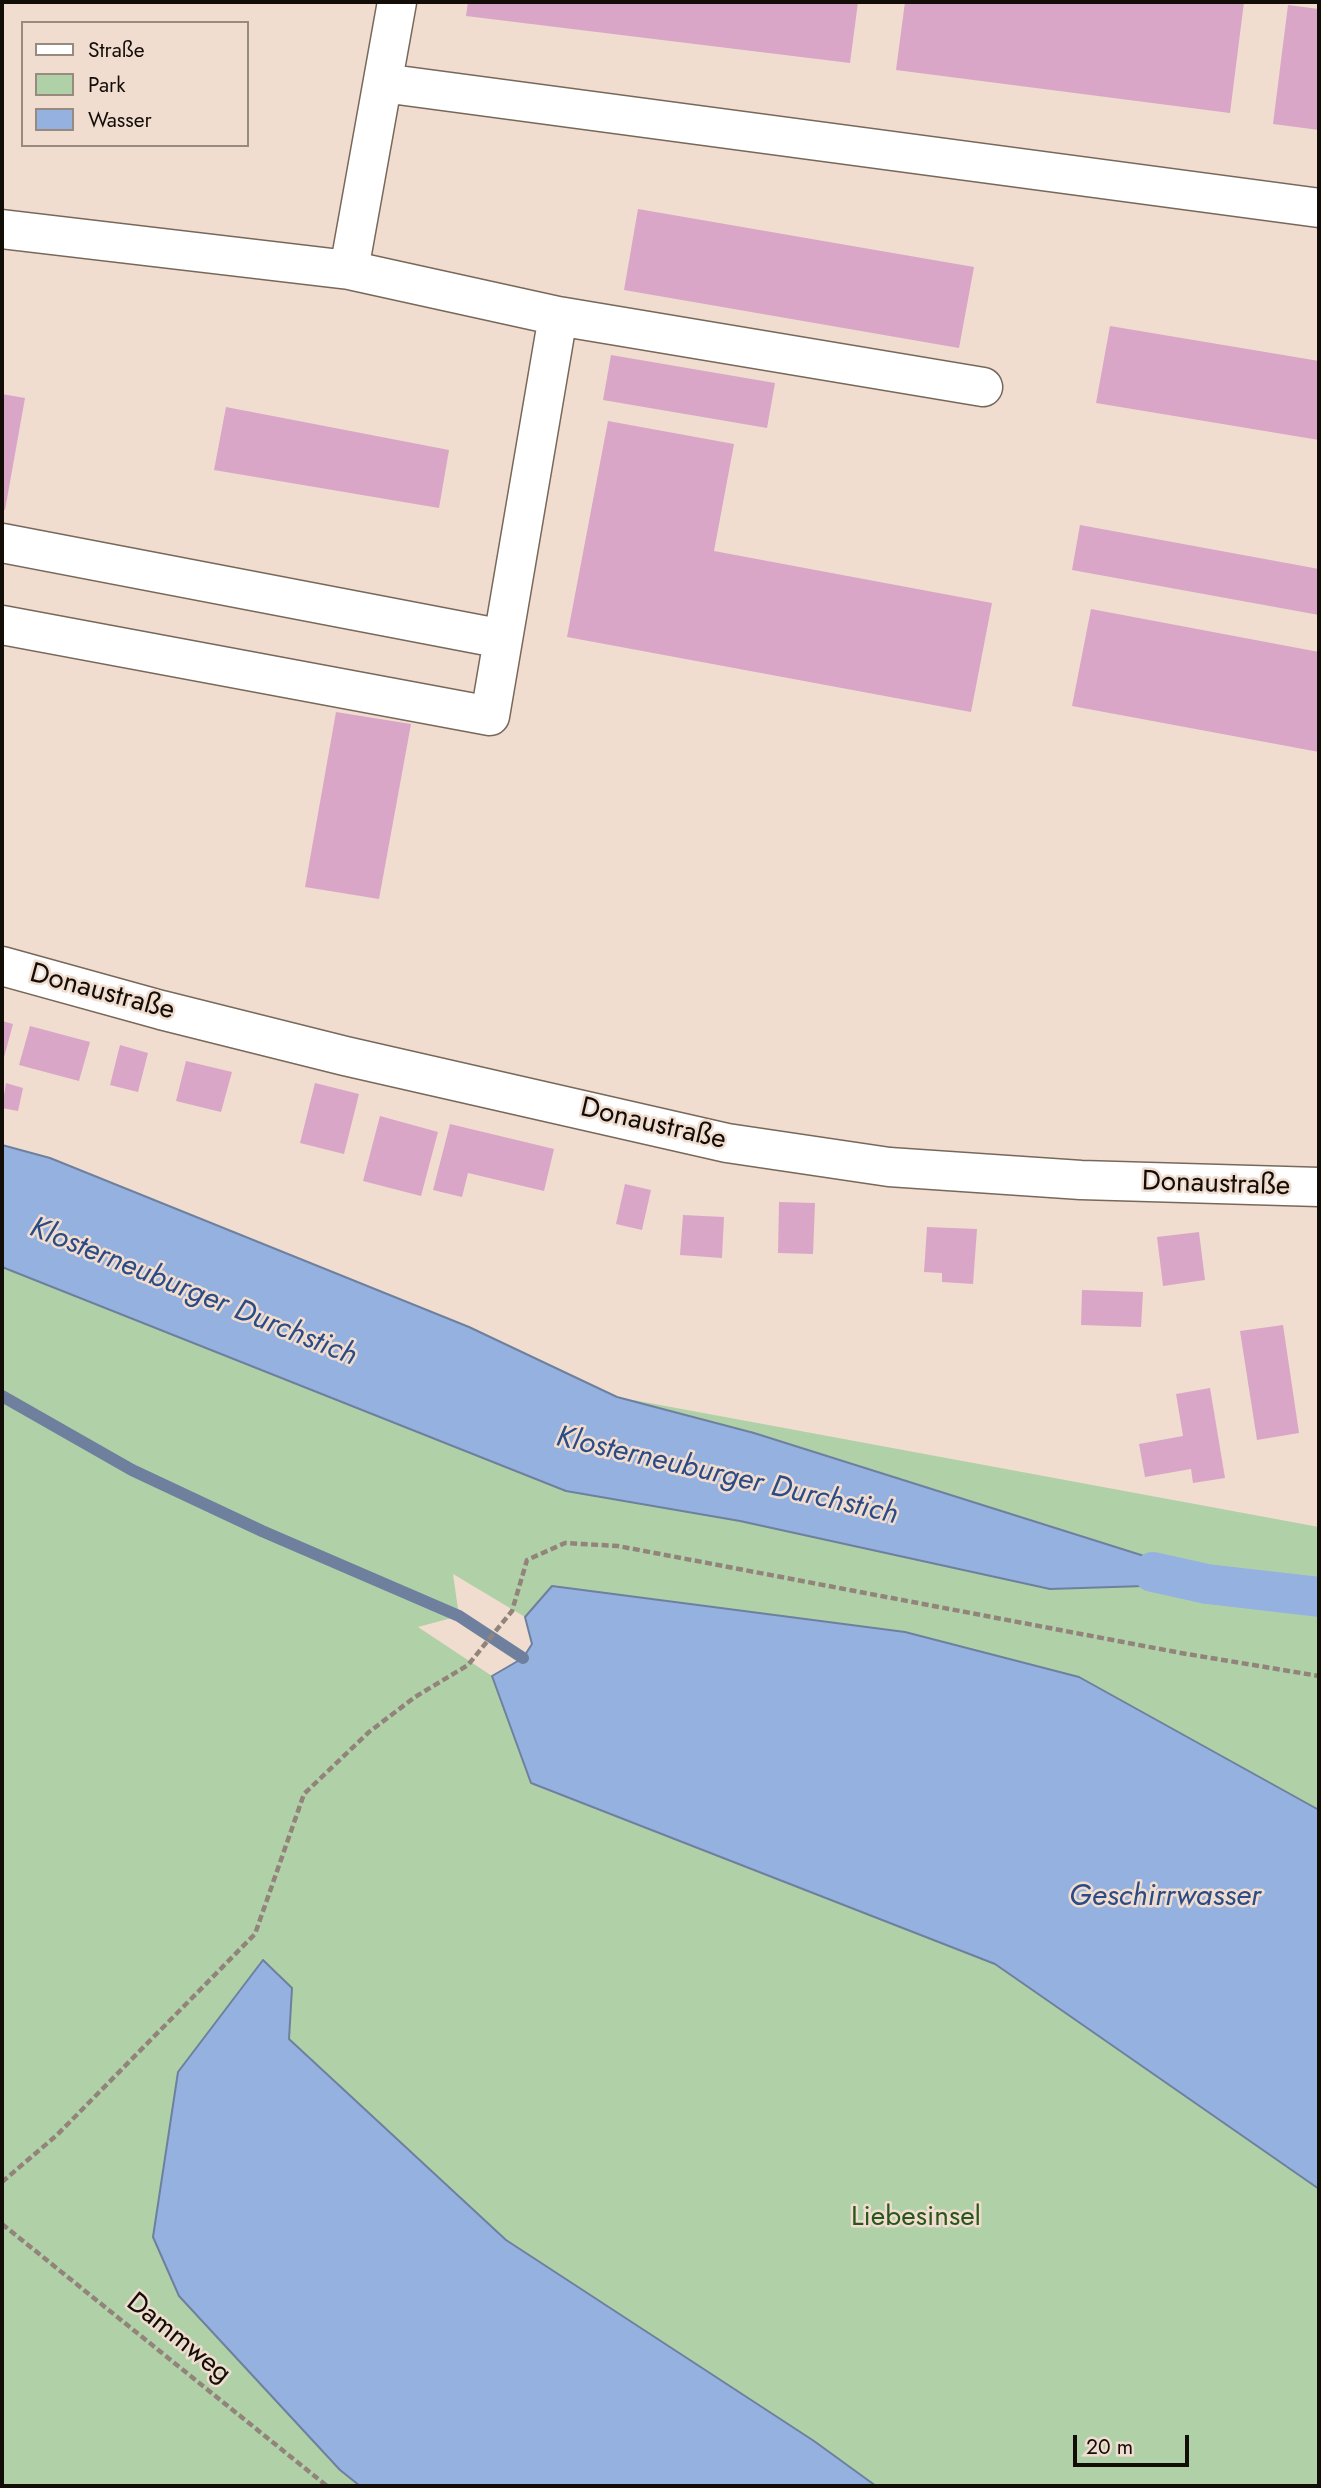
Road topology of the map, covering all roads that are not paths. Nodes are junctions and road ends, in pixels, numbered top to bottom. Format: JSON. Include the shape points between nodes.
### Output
{"nodes":[{"id":1,"x":397,"y":2,"type":"edge"},
{"id":2,"x":383,"y":83,"type":"junction"},
{"id":3,"x":1319,"y":208,"type":"edge"},
{"id":4,"x":2,"y":229,"type":"edge"},
{"id":5,"x":349,"y":270,"type":"junction"},
{"id":6,"x":558,"y":316,"type":"junction"},
{"id":7,"x":983,"y":387,"type":"dead end"},
{"id":8,"x":2,"y":543,"type":"edge"},
{"id":9,"x":2,"y":625,"type":"edge"},
{"id":10,"x":503,"y":639,"type":"junction"},
{"id":11,"x":2,"y":966,"type":"edge"},
{"id":12,"x":1319,"y":1187,"type":"edge"}],
"edges":[{"from":1,"to":2,"type":"street"},
{"from":2,"to":3,"type":"street"},
{"from":2,"to":5,"type":"street"},
{"from":4,"to":5,"type":"street"},
{"from":5,"to":6,"type":"street"},
{"from":6,"to":7,"type":"street"},
{"from":6,"to":10,"type":"street"},
{"from":8,"to":10,"type":"street"},
{"from":9,"to":10,"type":"street","via":[[490,716]]},
{"from":11,"to":12,"type":"street","name":"Donaustraße","via":[[345,1056],[727,1143],[902,1168],[1081,1180]]}]}
